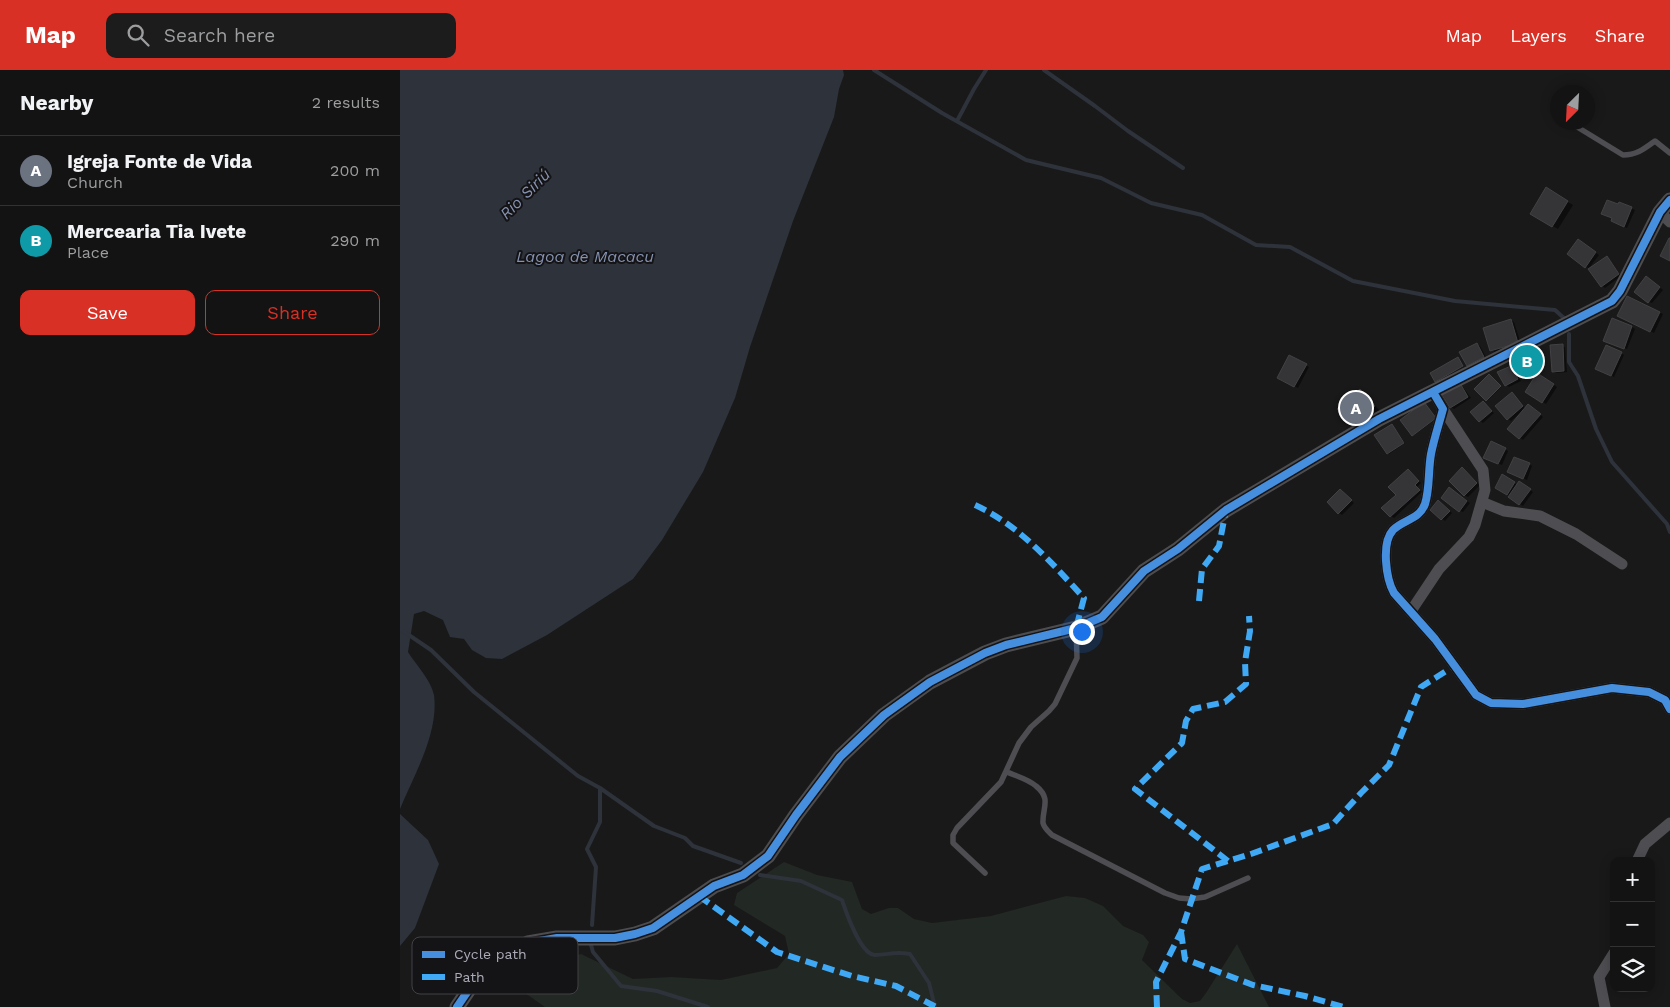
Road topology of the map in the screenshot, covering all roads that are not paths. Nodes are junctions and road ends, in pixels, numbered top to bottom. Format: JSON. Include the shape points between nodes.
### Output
{"nodes":[{"id":1,"x":1582,"y":130,"type":"edge"},
{"id":2,"x":1670,"y":153,"type":"edge"},
{"id":3,"x":1670,"y":200,"type":"edge"},
{"id":4,"x":1665,"y":217,"type":"edge"},
{"id":5,"x":1433,"y":392,"type":"junction"},
{"id":6,"x":1443,"y":409,"type":"junction"},
{"id":7,"x":1482,"y":502,"type":"junction"},
{"id":8,"x":1622,"y":564,"type":"dead end"},
{"id":9,"x":1411,"y":611,"type":"junction"},
{"id":10,"x":1076,"y":628,"type":"junction"},
{"id":11,"x":1670,"y":709,"type":"edge"},
{"id":12,"x":1006,"y":772,"type":"junction"},
{"id":13,"x":1670,"y":824,"type":"edge"},
{"id":14,"x":1639,"y":857,"type":"edge"},
{"id":15,"x":986,"y":872,"type":"dead end"},
{"id":16,"x":1248,"y":878,"type":"dead end"},
{"id":17,"x":578,"y":938,"type":"edge"},
{"id":18,"x":1610,"y":959,"type":"edge"},
{"id":19,"x":466,"y":994,"type":"edge"},
{"id":20,"x":457,"y":1007,"type":"edge"},
{"id":21,"x":1605,"y":1007,"type":"edge"}],
"edges":[{"from":1,"to":2,"type":"lane","via":[[1623,155],[1640,152],[1655,141]]},
{"from":3,"to":4,"type":"street"},
{"from":4,"to":5,"type":"street","via":[[1612,301]]},
{"from":5,"to":6,"type":"street"},
{"from":5,"to":10,"type":"street","via":[[1336,443],[1226,510],[1178,549],[1144,571],[1102,617]]},
{"from":6,"to":7,"type":"street","via":[[1483,470],[1485,490]]},
{"from":6,"to":9,"type":"street","via":[[1431,455],[1424,505],[1419,515],[1392,530],[1386,546],[1390,586]]},
{"from":7,"to":8,"type":"street","via":[[1504,510],[1540,516],[1576,534]]},
{"from":7,"to":9,"type":"street","via":[[1469,537],[1439,569]]},
{"from":9,"to":11,"type":"street","via":[[1436,639],[1476,695],[1491,703],[1523,704],[1612,688],[1649,692],[1665,700]]},
{"from":10,"to":12,"type":"lane","via":[[1077,658],[1055,704],[1019,743]]},
{"from":10,"to":17,"type":"street","via":[[1006,644],[985,653],[930,682],[884,715],[840,757],[768,856],[743,875],[714,886],[653,928],[615,938]]},
{"from":12,"to":15,"type":"lane","via":[[1001,782],[953,835],[953,843]]},
{"from":12,"to":16,"type":"lane","via":[[1032,783],[1042,794],[1046,804],[1043,824],[1052,835],[1165,893],[1191,899],[1205,897]]},
{"from":13,"to":14,"type":"street","via":[[1645,844]]},
{"from":18,"to":21,"type":"street","via":[[1599,977]]},
{"from":19,"to":20,"type":"street"}]}
